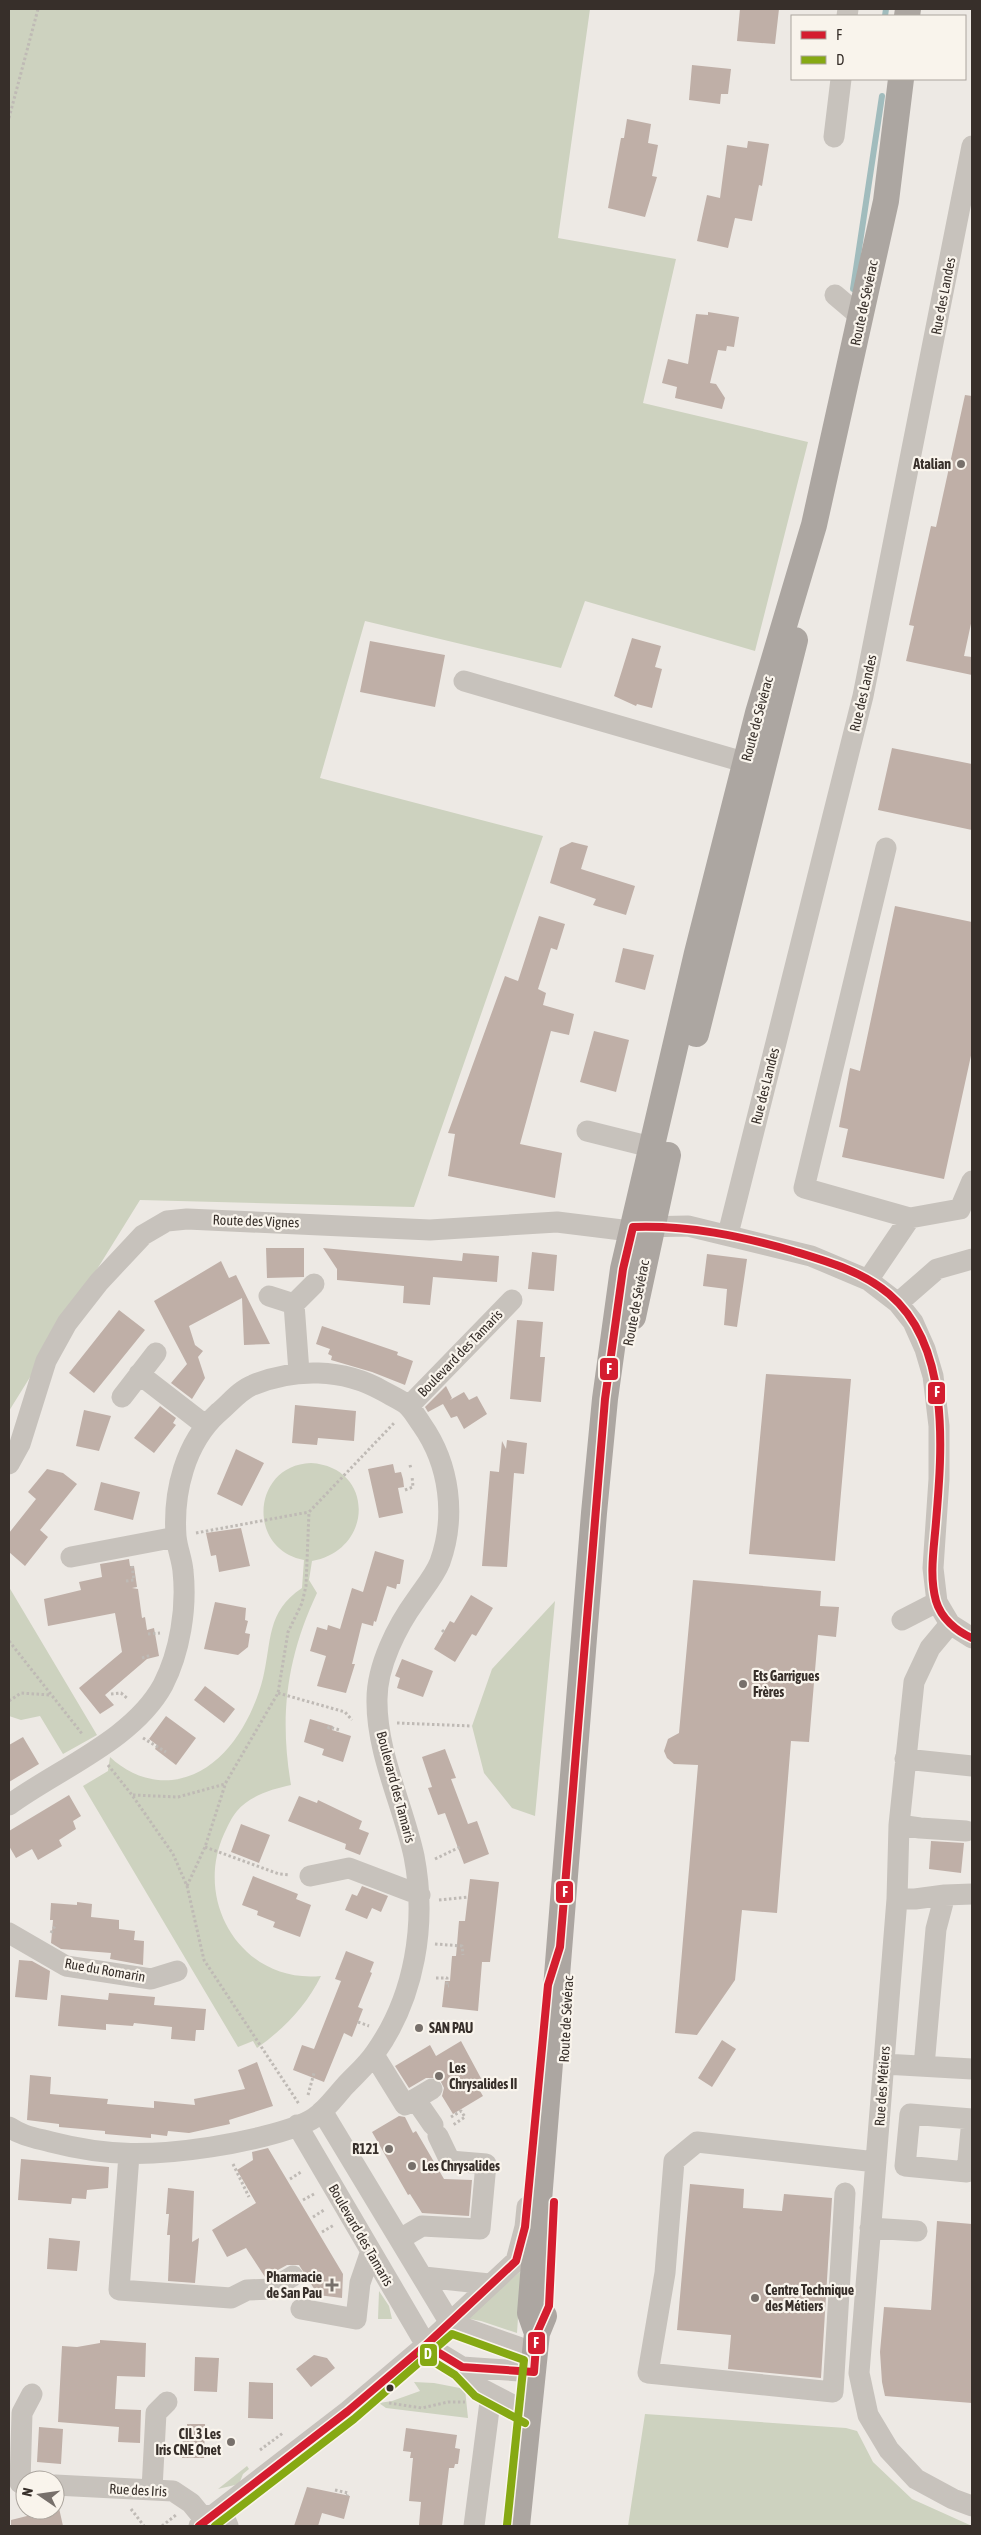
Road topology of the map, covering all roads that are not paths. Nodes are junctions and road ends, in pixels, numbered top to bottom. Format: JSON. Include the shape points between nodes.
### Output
{"nodes":[{"id":1,"x":841,"y":80,"type":"edge"},
{"id":2,"x":901,"y":80,"type":"edge"},
{"id":3,"x":834,"y":137,"type":"dead end"},
{"id":4,"x":972,"y":146,"type":"edge"},
{"id":5,"x":835,"y":295,"type":"dead end"},
{"id":6,"x":861,"y":317,"type":"junction"},
{"id":7,"x":464,"y":681,"type":"dead end"},
{"id":8,"x":765,"y":715,"type":"dead end"},
{"id":9,"x":754,"y":765,"type":"junction"},
{"id":10,"x":886,"y":848,"type":"dead end"},
{"id":11,"x":718,"y":910,"type":"junction"},
{"id":12,"x":587,"y":1131,"type":"dead end"},
{"id":13,"x":655,"y":1148,"type":"junction"},
{"id":14,"x":972,"y":1181,"type":"edge"},
{"id":15,"x":910,"y":1218,"type":"junction"},
{"id":16,"x":642,"y":1227,"type":"junction"},
{"id":17,"x":728,"y":1234,"type":"junction"},
{"id":18,"x":972,"y":1259,"type":"edge"},
{"id":19,"x":868,"y":1280,"type":"junction"},
{"id":20,"x":314,"y":1284,"type":"dead end"},
{"id":21,"x":269,"y":1296,"type":"dead end"},
{"id":22,"x":512,"y":1300,"type":"dead end"},
{"id":23,"x":898,"y":1303,"type":"junction"},
{"id":24,"x":294,"y":1304,"type":"junction"},
{"id":25,"x":156,"y":1353,"type":"dead end"},
{"id":26,"x":299,"y":1372,"type":"junction"},
{"id":27,"x":140,"y":1374,"type":"junction"},
{"id":28,"x":122,"y":1397,"type":"dead end"},
{"id":29,"x":409,"y":1406,"type":"junction"},
{"id":30,"x":205,"y":1425,"type":"junction"},
{"id":31,"x":9,"y":1464,"type":"edge"},
{"id":32,"x":176,"y":1537,"type":"junction"},
{"id":33,"x":71,"y":1557,"type":"dead end"},
{"id":34,"x":937,"y":1602,"type":"junction"},
{"id":35,"x":902,"y":1620,"type":"dead end"},
{"id":36,"x":950,"y":1624,"type":"junction"},
{"id":37,"x":972,"y":1638,"type":"edge"},
{"id":38,"x":905,"y":1759,"type":"junction"},
{"id":39,"x":972,"y":1766,"type":"edge"},
{"id":40,"x":9,"y":1805,"type":"edge"},
{"id":41,"x":900,"y":1825,"type":"junction"},
{"id":42,"x":966,"y":1831,"type":"dead end"},
{"id":43,"x":310,"y":1876,"type":"road end"},
{"id":44,"x":972,"y":1894,"type":"edge"},
{"id":45,"x":946,"y":1895,"type":"junction"},
{"id":46,"x":429,"y":1898,"type":"junction"},
{"id":47,"x":896,"y":1899,"type":"junction"},
{"id":48,"x":9,"y":1933,"type":"edge"},
{"id":49,"x":560,"y":1948,"type":"junction"},
{"id":50,"x":177,"y":1970,"type":"dead end"},
{"id":51,"x":374,"y":2055,"type":"junction"},
{"id":52,"x":884,"y":2064,"type":"junction"},
{"id":53,"x":924,"y":2066,"type":"junction"},
{"id":54,"x":972,"y":2069,"type":"edge"},
{"id":55,"x":310,"y":2119,"type":"junction"},
{"id":56,"x":9,"y":2127,"type":"edge"},
{"id":57,"x":878,"y":2140,"type":"junction"},
{"id":58,"x":907,"y":2142,"type":"dead end"},
{"id":59,"x":129,"y":2155,"type":"junction"},
{"id":60,"x":876,"y":2162,"type":"junction"},
{"id":61,"x":844,"y":2193,"type":"dead end"},
{"id":62,"x":870,"y":2228,"type":"junction"},
{"id":63,"x":917,"y":2231,"type":"dead end"},
{"id":64,"x":400,"y":2238,"type":"junction"},
{"id":65,"x":371,"y":2251,"type":"junction"},
{"id":66,"x":294,"y":2276,"type":"dead end"},
{"id":67,"x":424,"y":2277,"type":"junction"},
{"id":68,"x":490,"y":2284,"type":"junction"},
{"id":69,"x":301,"y":2310,"type":"dead end"},
{"id":70,"x":450,"y":2323,"type":"junction"},
{"id":71,"x":426,"y":2345,"type":"junction"},
{"id":72,"x":535,"y":2353,"type":"junction"},
{"id":73,"x":462,"y":2367,"type":"junction"},
{"id":74,"x":486,"y":2391,"type":"junction"},
{"id":75,"x":32,"y":2394,"type":"dead end"},
{"id":76,"x":167,"y":2402,"type":"dead end"},
{"id":77,"x":530,"y":2414,"type":"junction"},
{"id":78,"x":19,"y":2470,"type":"edge"},
{"id":79,"x":65,"y":2486,"type":"edge"},
{"id":80,"x":152,"y":2489,"type":"junction"},
{"id":81,"x":972,"y":2506,"type":"edge"},
{"id":82,"x":213,"y":2523,"type":"edge"},
{"id":83,"x":474,"y":2526,"type":"edge"},
{"id":84,"x":518,"y":2526,"type":"edge"}],
"edges":[{"from":1,"to":3,"type":"street"},
{"from":2,"to":6,"type":"main road","name":"Route de Sévérac","via":[[886,201]]},
{"from":4,"to":17,"type":"street","name":"Rue des Landes","via":[[864,696]]},
{"from":5,"to":6,"type":"street"},
{"from":6,"to":9,"type":"main road","name":"Route de Sévérac","via":[[814,525],[767,677]]},
{"from":7,"to":9,"type":"street"},
{"from":8,"to":9,"type":"main road","name":"Route de Sévérac"},
{"from":9,"to":11,"type":"main road","name":"Route de Sévérac"},
{"from":10,"to":15,"type":"street","via":[[804,1188]]},
{"from":11,"to":13,"type":"main road","name":"Route de Sévérac"},
{"from":11,"to":16,"type":"main road","name":"Route de Sévérac","via":[[688,1068]]},
{"from":12,"to":13,"type":"street"},
{"from":13,"to":16,"type":"main road","name":"Route de Sévérac"},
{"from":14,"to":15,"type":"street","via":[[960,1209]]},
{"from":15,"to":19,"type":"street"},
{"from":16,"to":17,"type":"street","name":"Route des Vignes","via":[[688,1226]]},
{"from":16,"to":31,"type":"street","name":"Route des Vignes","via":[[622,1230],[557,1222],[430,1230],[282,1222],[167,1221],[143,1235],[67,1323],[46,1361],[20,1444]]},
{"from":16,"to":49,"type":"main road","name":"Route de Sévérac","via":[[623,1269],[605,1399]]},
{"from":16,"to":72,"type":"main road","name":"Route de Sévérac","via":[[598,1565],[571,1935],[549,2306]]},
{"from":17,"to":19,"type":"street","name":"Route des Vignes","via":[[811,1256]]},
{"from":18,"to":23,"type":"street","via":[[937,1269]]},
{"from":19,"to":23,"type":"street","name":"Route des Vignes"},
{"from":20,"to":24,"type":"street"},
{"from":21,"to":24,"type":"street"},
{"from":22,"to":29,"type":"street","name":"Boulevard des Tamaris"},
{"from":23,"to":34,"type":"street","name":"Route des Vignes","via":[[913,1322],[933,1376],[939,1426],[933,1568]]},
{"from":24,"to":26,"type":"street"},
{"from":25,"to":27,"type":"street"},
{"from":26,"to":29,"type":"street","name":"Boulevard des Tamaris","via":[[332,1374],[375,1386]]},
{"from":26,"to":30,"type":"street","name":"Boulevard des Tamaris","via":[[248,1386]]},
{"from":27,"to":28,"type":"street"},
{"from":27,"to":30,"type":"street"},
{"from":29,"to":46,"type":"street","name":"Boulevard des Tamaris","via":[[432,1440],[444,1471],[450,1523],[439,1566],[411,1606],[388,1648],[377,1695],[391,1779]]},
{"from":30,"to":32,"type":"street","name":"Boulevard des Tamaris","via":[[190,1450],[178,1490]]},
{"from":32,"to":33,"type":"street"},
{"from":32,"to":40,"type":"street","name":"Boulevard des Tamaris","via":[[183,1572],[179,1640],[161,1688],[135,1720],[96,1750]]},
{"from":34,"to":35,"type":"street"},
{"from":34,"to":36,"type":"street"},
{"from":36,"to":37,"type":"street"},
{"from":36,"to":38,"type":"street","name":"Rue des Métiers","via":[[930,1648],[914,1682]]},
{"from":38,"to":39,"type":"street"},
{"from":38,"to":41,"type":"street","name":"Rue des Métiers"},
{"from":41,"to":42,"type":"street"},
{"from":41,"to":47,"type":"street","name":"Rue des Métiers"},
{"from":43,"to":46,"type":"street","via":[[348,1868]]},
{"from":44,"to":45,"type":"street"},
{"from":45,"to":47,"type":"street"},
{"from":45,"to":53,"type":"street","via":[[936,1929]]},
{"from":46,"to":51,"type":"street","name":"Boulevard des Tamaris","via":[[413,1970],[399,2012]]},
{"from":47,"to":52,"type":"street","name":"Rue des Métiers"},
{"from":48,"to":50,"type":"street","name":"Rue du Romarin","via":[[66,1966],[151,1979]]},
{"from":49,"to":68,"type":"street","via":[[548,1985],[541,2036],[525,2227],[516,2261]]},
{"from":49,"to":72,"type":"main road","name":"Route de Sévérac","via":[[530,2313]]},
{"from":51,"to":55,"type":"street","name":"Boulevard des Tamaris"},
{"from":51,"to":64,"type":"street","via":[[405,2105],[424,2094],[435,2131],[450,2161],[486,2164],[480,2229],[422,2226]]},
{"from":52,"to":53,"type":"street"},
{"from":52,"to":57,"type":"street","name":"Rue des Métiers"},
{"from":53,"to":54,"type":"street"},
{"from":55,"to":59,"type":"street","via":[[228,2144],[165,2154]]},
{"from":55,"to":64,"type":"street"},
{"from":55,"to":65,"type":"street","name":"Boulevard des Tamaris"},
{"from":56,"to":59,"type":"street","via":[[18,2134],[76,2149]]},
{"from":57,"to":58,"type":"street"},
{"from":57,"to":60,"type":"street","name":"Rue des Métiers"},
{"from":59,"to":66,"type":"street","via":[[119,2290],[232,2298],[247,2290],[271,2289]]},
{"from":60,"to":61,"type":"street","via":[[697,2142],[674,2161],[666,2273],[648,2373],[833,2392]]},
{"from":60,"to":62,"type":"street","name":"Rue des Métiers"},
{"from":62,"to":63,"type":"street"},
{"from":62,"to":81,"type":"street","name":"Rue des Métiers","via":[[859,2373],[868,2415],[889,2450],[916,2479]]},
{"from":64,"to":67,"type":"street"},
{"from":65,"to":69,"type":"street","via":[[360,2283],[356,2319]]},
{"from":65,"to":71,"type":"street","name":"Boulevard des Tamaris"},
{"from":67,"to":68,"type":"street"},
{"from":67,"to":70,"type":"street"},
{"from":68,"to":70,"type":"street"},
{"from":70,"to":71,"type":"street"},
{"from":70,"to":72,"type":"street"},
{"from":71,"to":73,"type":"street"},
{"from":71,"to":82,"type":"street"},
{"from":72,"to":73,"type":"street"},
{"from":72,"to":77,"type":"main road","name":"Route de Sévérac"},
{"from":73,"to":74,"type":"street"},
{"from":74,"to":77,"type":"street"},
{"from":74,"to":83,"type":"street"},
{"from":75,"to":78,"type":"street","via":[[22,2413]]},
{"from":76,"to":80,"type":"street","via":[[156,2413]]},
{"from":77,"to":84,"type":"main road","name":"Route de Sévérac"},
{"from":79,"to":80,"type":"street","name":"Rue des Iris"},
{"from":80,"to":82,"type":"street","name":"Rue des Iris","via":[[173,2491]]}]}
